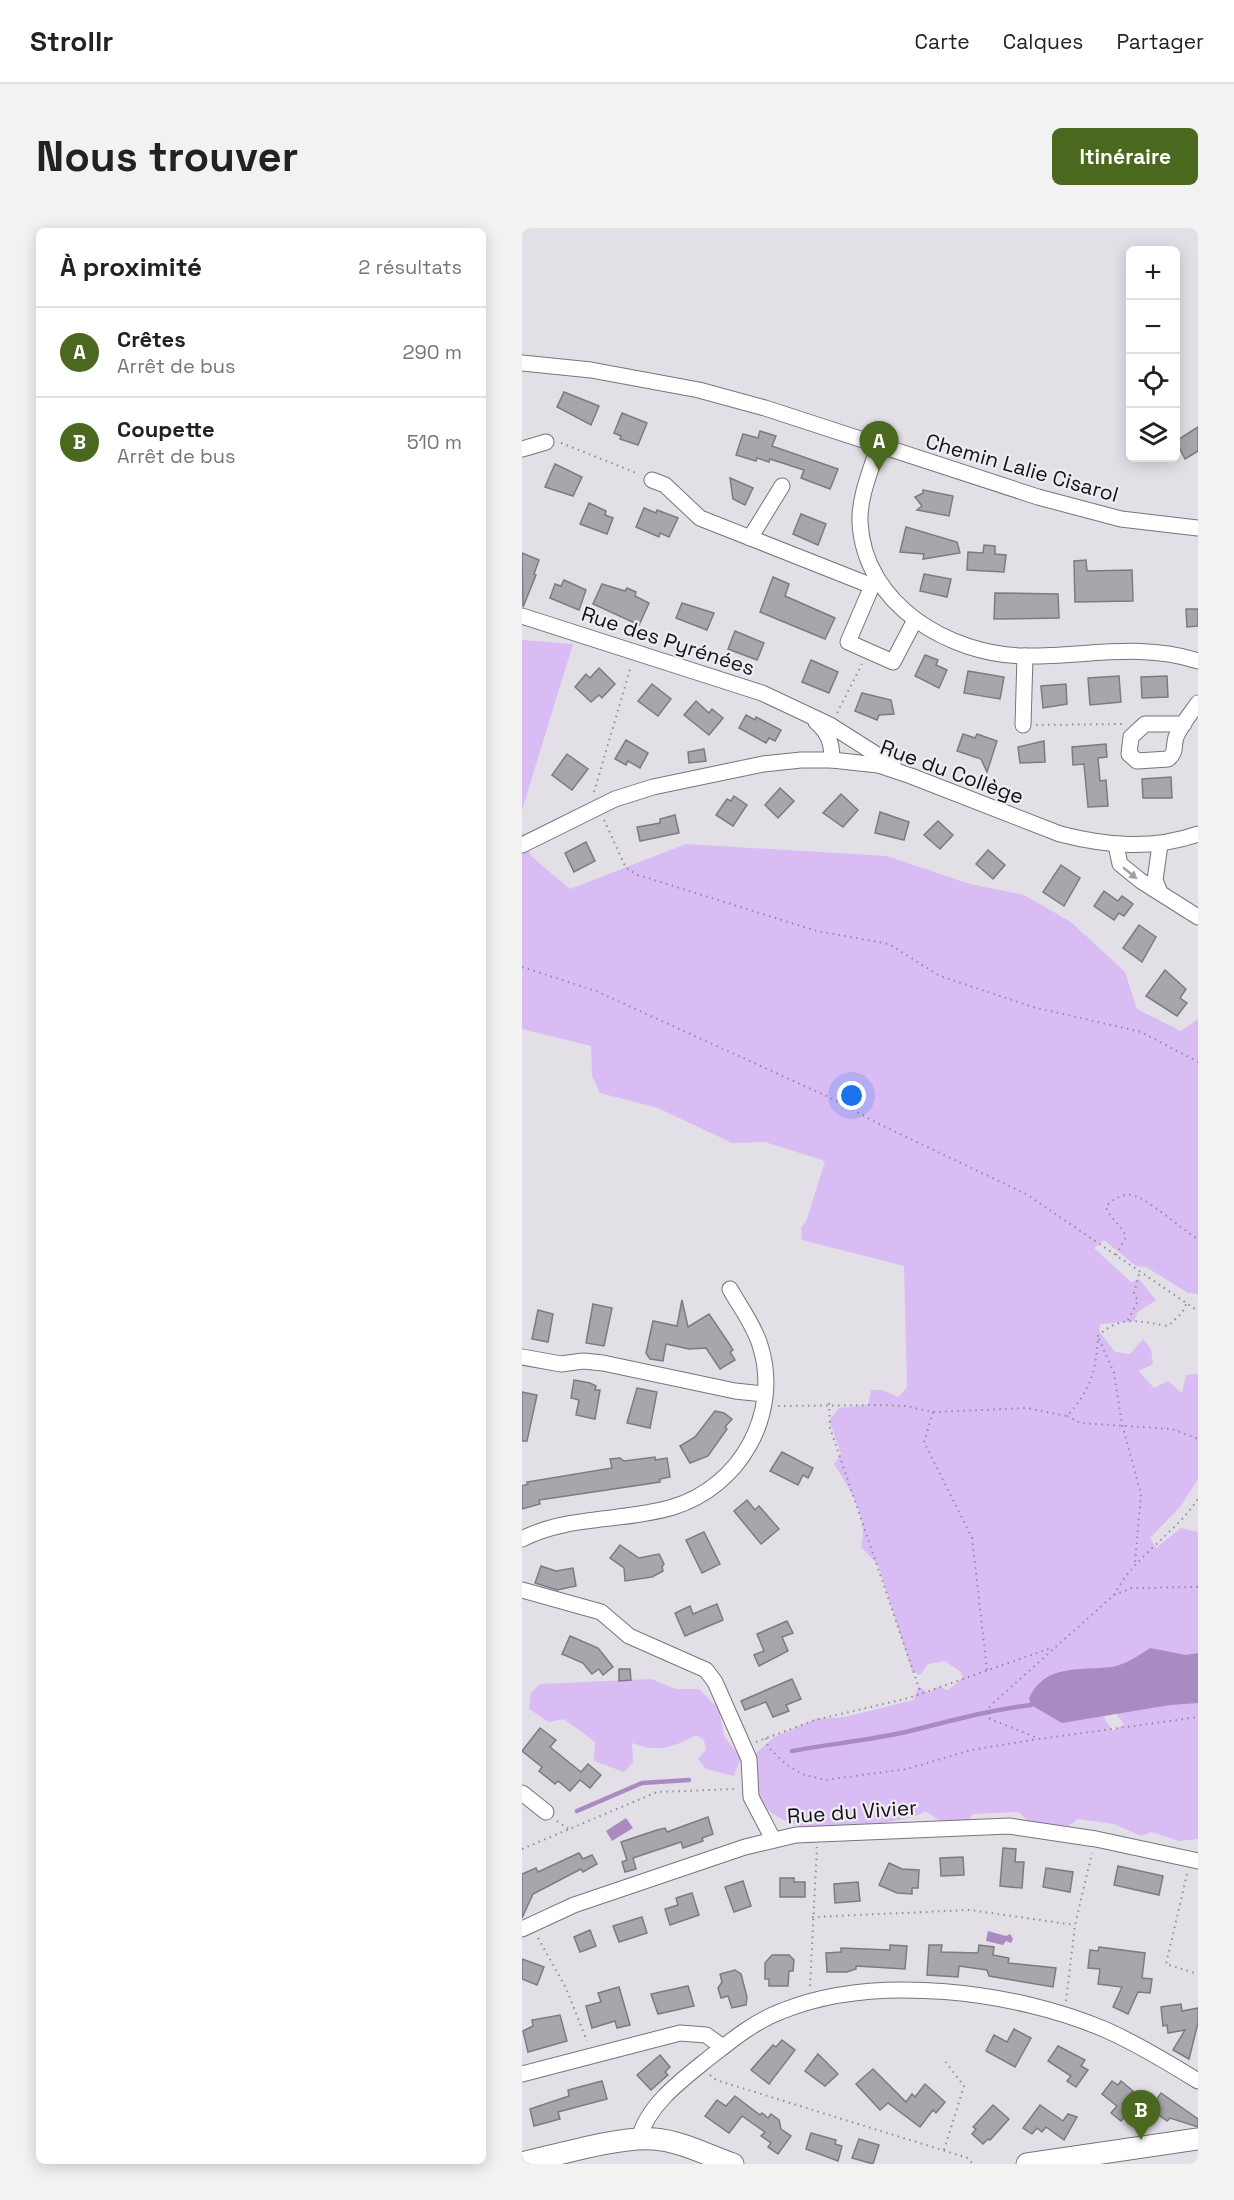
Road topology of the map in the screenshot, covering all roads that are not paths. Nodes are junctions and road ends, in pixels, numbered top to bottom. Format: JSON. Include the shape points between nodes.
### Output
{"nodes":[{"id":1,"x":522,"y":363,"type":"edge"},
{"id":2,"x":546,"y":442,"type":"road end"},
{"id":3,"x":878,"y":447,"type":"junction"},
{"id":4,"x":522,"y":449,"type":"edge"},
{"id":5,"x":652,"y":480,"type":"road end"},
{"id":6,"x":782,"y":486,"type":"dead end"},
{"id":7,"x":1198,"y":528,"type":"edge"},
{"id":8,"x":750,"y":538,"type":"junction"},
{"id":9,"x":875,"y":584,"type":"junction"},
{"id":10,"x":522,"y":616,"type":"edge"},
{"id":11,"x":915,"y":620,"type":"junction"},
{"id":12,"x":1025,"y":656,"type":"junction"},
{"id":13,"x":1198,"y":660,"type":"edge"},
{"id":14,"x":1198,"y":703,"type":"edge"},
{"id":15,"x":799,"y":710,"type":"junction"},
{"id":16,"x":1184,"y":724,"type":"junction"},
{"id":17,"x":1023,"y":725,"type":"road end"},
{"id":18,"x":837,"y":729,"type":"junction"},
{"id":19,"x":832,"y":760,"type":"junction"},
{"id":20,"x":851,"y":761,"type":"junction"},
{"id":21,"x":911,"y":776,"type":"junction"},
{"id":22,"x":1198,"y":834,"type":"edge"},
{"id":23,"x":522,"y":845,"type":"edge"},
{"id":24,"x":1116,"y":845,"type":"junction"},
{"id":25,"x":1161,"y":845,"type":"junction"},
{"id":26,"x":1159,"y":890,"type":"junction"},
{"id":27,"x":1198,"y":917,"type":"edge"},
{"id":28,"x":730,"y":1289,"type":"dead end"},
{"id":29,"x":522,"y":1357,"type":"edge"},
{"id":30,"x":763,"y":1401,"type":"junction"},
{"id":31,"x":522,"y":1539,"type":"edge"},
{"id":32,"x":522,"y":1590,"type":"edge"},
{"id":33,"x":522,"y":1793,"type":"edge"},
{"id":34,"x":546,"y":1812,"type":"dead end"},
{"id":35,"x":773,"y":1839,"type":"junction"},
{"id":36,"x":1194,"y":1860,"type":"edge"},
{"id":37,"x":527,"y":1927,"type":"edge"},
{"id":38,"x":723,"y":2047,"type":"junction"},
{"id":39,"x":522,"y":2074,"type":"edge"},
{"id":40,"x":1198,"y":2081,"type":"edge"},
{"id":41,"x":639,"y":2139,"type":"junction"},
{"id":42,"x":1198,"y":2139,"type":"edge"},
{"id":43,"x":522,"y":2163,"type":"edge"},
{"id":44,"x":733,"y":2164,"type":"edge"},
{"id":45,"x":1027,"y":2164,"type":"edge"}],
"edges":[{"from":1,"to":3,"type":"street","name":"Chemin Lalie Cisarol","via":[[591,370],[699,390]]},
{"from":2,"to":4,"type":"street"},
{"from":3,"to":7,"type":"street","name":"Chemin Lalie Cisarol","via":[[1121,519]]},
{"from":3,"to":9,"type":"street","via":[[860,521]]},
{"from":5,"to":8,"type":"street","via":[[665,485],[700,518]]},
{"from":6,"to":8,"type":"street"},
{"from":8,"to":9,"type":"street"},
{"from":9,"to":11,"type":"street"},
{"from":9,"to":11,"type":"street","via":[[848,642],[893,662]]},
{"from":10,"to":15,"type":"street","name":"Rue des Pyrénées","via":[[725,680]]},
{"from":11,"to":12,"type":"street","via":[[975,649]]},
{"from":12,"to":13,"type":"street","via":[[1147,651]]},
{"from":12,"to":17,"type":"street"},
{"from":14,"to":16,"type":"street"},
{"from":15,"to":18,"type":"street","name":"Rue des Pyrénées"},
{"from":15,"to":19,"type":"street","name":"Rue des Pyrénées","via":[[826,732]]},
{"from":16,"to":16,"type":"street","via":[[1145,724],[1128,743],[1131,758],[1168,759],[1175,751],[1175,740]]},
{"from":18,"to":20,"type":"street","via":[[851,746]]},
{"from":18,"to":21,"type":"street","name":"Rue des Pyrénées"},
{"from":19,"to":20,"type":"street","name":"Rue du Collège"},
{"from":19,"to":23,"type":"street","name":"Rue du Collège","via":[[764,764],[653,787],[615,799]]},
{"from":20,"to":21,"type":"street","name":"Rue du Collège"},
{"from":21,"to":24,"type":"street","name":"Rue du Collège","via":[[1060,834]]},
{"from":22,"to":25,"type":"street","name":"Rue du Collège"},
{"from":24,"to":25,"type":"street","name":"Rue du Collège"},
{"from":24,"to":26,"type":"street","one_way":true,"via":[[1120,864]]},
{"from":25,"to":26,"type":"street","via":[[1155,880]]},
{"from":26,"to":27,"type":"street"},
{"from":28,"to":30,"type":"street","via":[[760,1345],[765,1378]]},
{"from":29,"to":30,"type":"street","via":[[561,1364],[603,1363],[735,1391]]},
{"from":30,"to":31,"type":"street","via":[[755,1435],[740,1461],[704,1493],[674,1507],[564,1524]]},
{"from":32,"to":35,"type":"street","via":[[601,1612],[629,1636],[706,1670],[749,1759],[753,1803]]},
{"from":33,"to":34,"type":"street"},
{"from":35,"to":36,"type":"street","name":"Rue du Vivier","via":[[818,1833],[1009,1826]]},
{"from":35,"to":37,"type":"street","name":"Rue du Vivier","via":[[574,1905]]},
{"from":38,"to":39,"type":"street","via":[[706,2035],[680,2033]]},
{"from":38,"to":40,"type":"street","via":[[765,2019],[810,2002],[878,1992],[918,1991],[984,1996],[1064,2015],[1108,2031]]},
{"from":38,"to":41,"type":"street","via":[[651,2114]]},
{"from":41,"to":43,"type":"street"},
{"from":41,"to":44,"type":"street","via":[[676,2143]]},
{"from":42,"to":45,"type":"street"}]}
